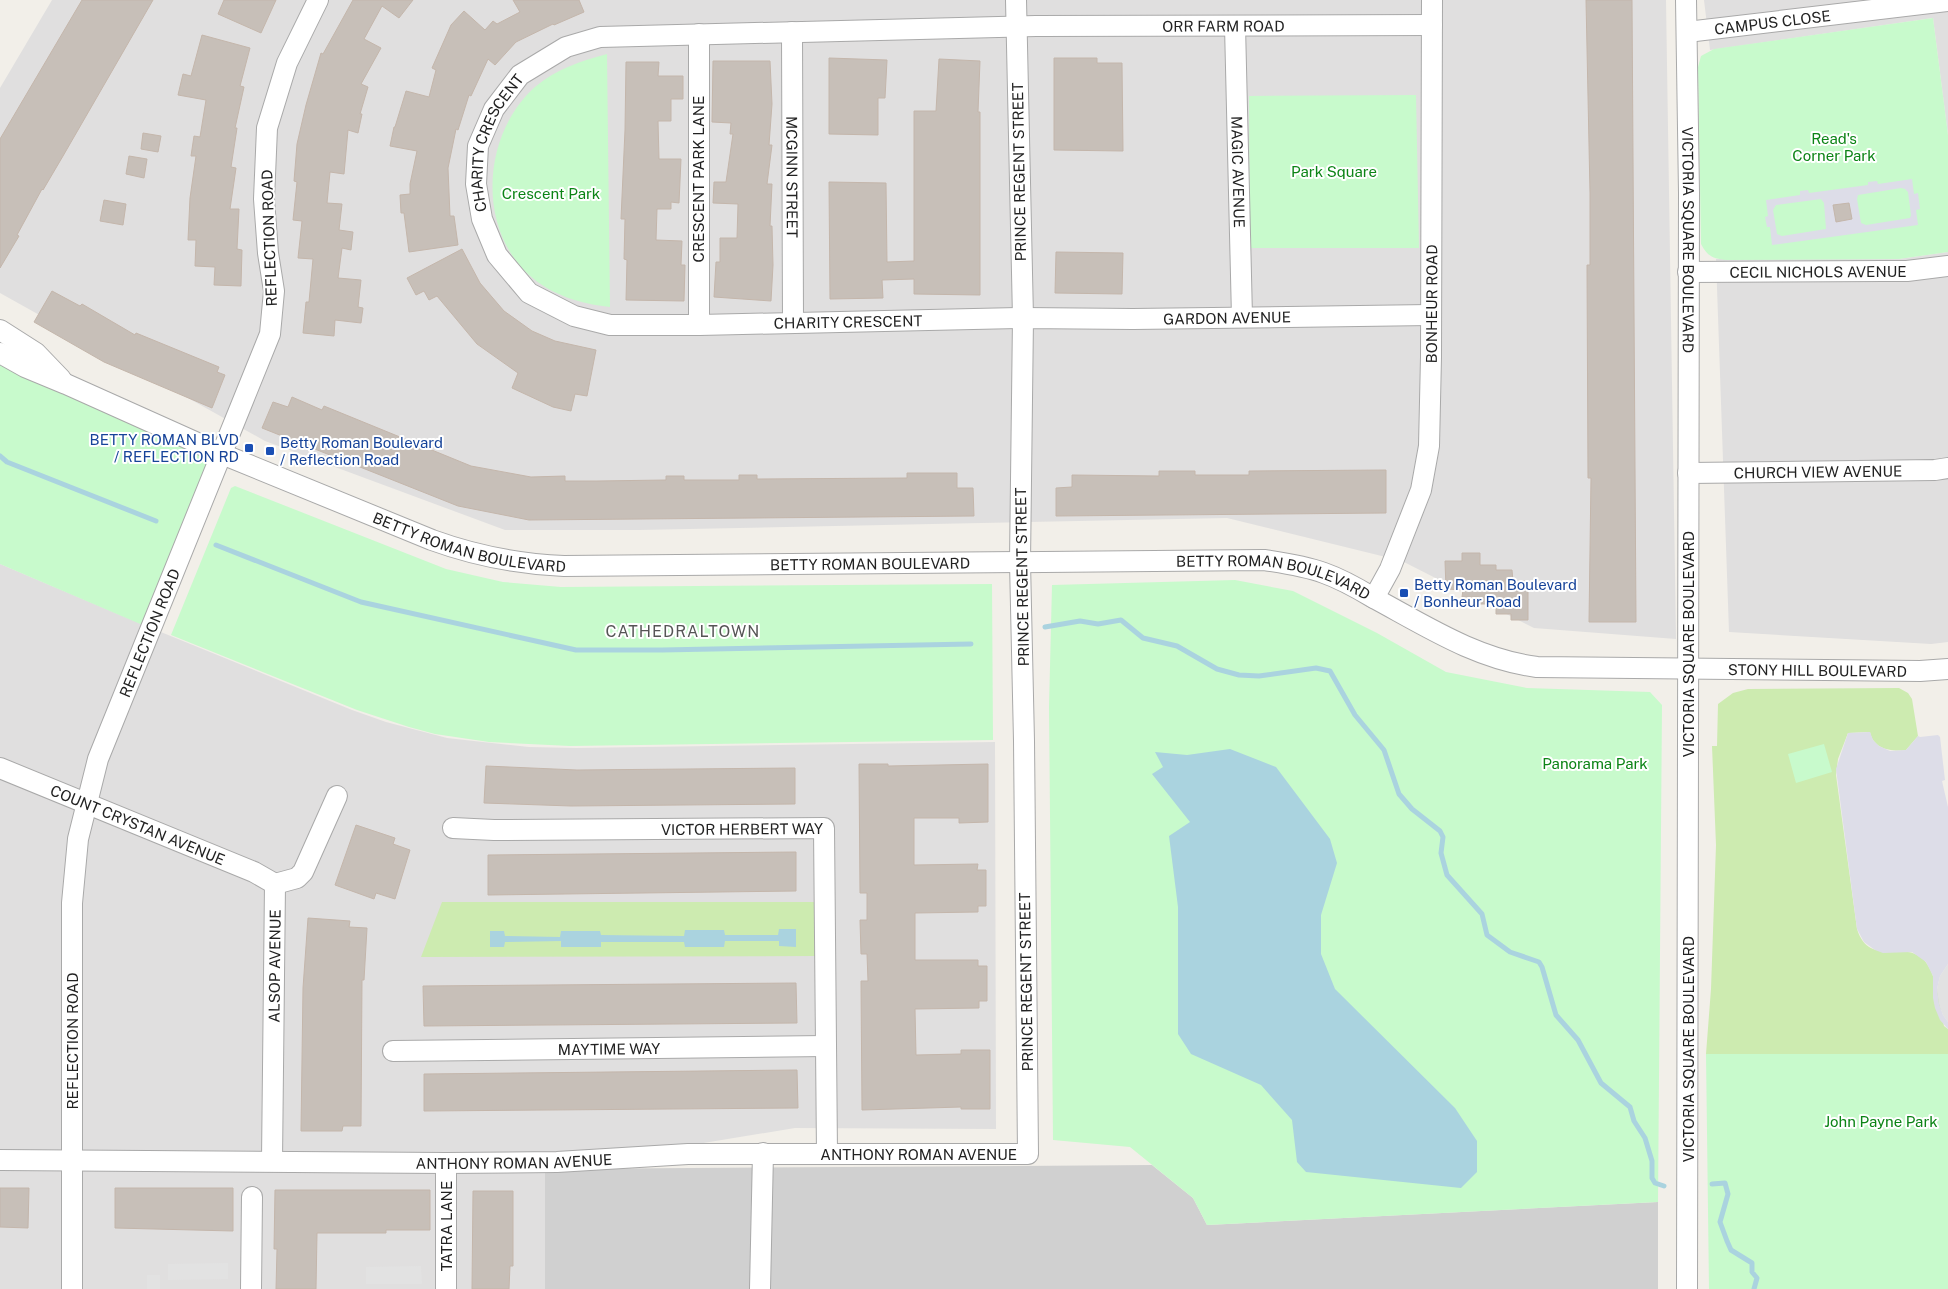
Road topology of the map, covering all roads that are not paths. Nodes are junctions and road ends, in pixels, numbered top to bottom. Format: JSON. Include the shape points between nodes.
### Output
{"nodes":[{"id":1,"x":318,"y":0,"type":"edge"},
{"id":2,"x":1016,"y":0,"type":"edge"},
{"id":3,"x":1432,"y":0,"type":"edge"},
{"id":4,"x":1686,"y":0,"type":"edge"},
{"id":5,"x":1948,"y":1,"type":"edge"},
{"id":6,"x":1432,"y":25,"type":"junction"},
{"id":7,"x":1016,"y":26,"type":"junction"},
{"id":8,"x":1234,"y":26,"type":"junction"},
{"id":9,"x":792,"y":32,"type":"junction"},
{"id":10,"x":1686,"y":32,"type":"junction"},
{"id":11,"x":699,"y":34,"type":"junction"},
{"id":12,"x":1948,"y":266,"type":"edge"},
{"id":13,"x":1688,"y":272,"type":"junction"},
{"id":14,"x":1430,"y":315,"type":"junction"},
{"id":15,"x":1023,"y":318,"type":"junction"},
{"id":16,"x":1242,"y":318,"type":"junction"},
{"id":17,"x":793,"y":322,"type":"junction"},
{"id":18,"x":699,"y":325,"type":"junction"},
{"id":19,"x":0,"y":330,"type":"edge"},
{"id":20,"x":0,"y":353,"type":"edge"},
{"id":21,"x":66,"y":384,"type":"junction"},
{"id":22,"x":222,"y":454,"type":"junction"},
{"id":23,"x":1948,"y":468,"type":"edge"},
{"id":24,"x":1688,"y":473,"type":"junction"},
{"id":25,"x":1020,"y":562,"type":"junction"},
{"id":26,"x":1374,"y":598,"type":"junction"},
{"id":27,"x":1948,"y":668,"type":"edge"},
{"id":28,"x":1688,"y":669,"type":"junction"},
{"id":29,"x":0,"y":768,"type":"edge"},
{"id":30,"x":337,"y":796,"type":"dead end"},
{"id":31,"x":86,"y":803,"type":"junction"},
{"id":32,"x":453,"y":828,"type":"dead end"},
{"id":33,"x":275,"y":884,"type":"junction"},
{"id":34,"x":826,"y":1046,"type":"junction"},
{"id":35,"x":394,"y":1051,"type":"dead end"},
{"id":36,"x":763,"y":1153,"type":"junction"},
{"id":37,"x":827,"y":1154,"type":"junction"},
{"id":38,"x":1028,"y":1154,"type":"joint"},
{"id":39,"x":0,"y":1160,"type":"edge"},
{"id":40,"x":71,"y":1160,"type":"junction"},
{"id":41,"x":272,"y":1162,"type":"junction"},
{"id":42,"x":446,"y":1163,"type":"junction"},
{"id":43,"x":252,"y":1197,"type":"dead end"},
{"id":44,"x":72,"y":1289,"type":"edge"},
{"id":45,"x":250,"y":1289,"type":"edge"},
{"id":46,"x":446,"y":1289,"type":"edge"},
{"id":47,"x":760,"y":1289,"type":"edge"},
{"id":48,"x":1687,"y":1289,"type":"edge"}],
"edges":[{"from":1,"to":22,"type":"street","name":"REFLECTION ROAD","via":[[287,63],[267,128],[264,199],[274,291],[270,334]]},
{"from":2,"to":7,"type":"street","name":"PRINCE REGENT STREET"},
{"from":3,"to":6,"type":"street","name":"BONHEUR ROAD"},
{"from":4,"to":10,"type":"street","name":"VICTORIA SQUARE BOULEVARD"},
{"from":5,"to":10,"type":"street","name":"CAMPUS CLOSE"},
{"from":6,"to":8,"type":"street","name":"ORR FARM ROAD"},
{"from":6,"to":14,"type":"street","name":"BONHEUR ROAD"},
{"from":7,"to":8,"type":"street","name":"ORR FARM ROAD"},
{"from":7,"to":9,"type":"street","name":"CHARITY CRESCENT"},
{"from":7,"to":15,"type":"street","name":"PRINCE REGENT STREET"},
{"from":8,"to":16,"type":"street","name":"MAGIC AVENUE"},
{"from":9,"to":11,"type":"street","name":"CHARITY CRESCENT"},
{"from":9,"to":17,"type":"street","name":"MCGINN STREET"},
{"from":10,"to":13,"type":"street","name":"VICTORIA SQUARE BOULEVARD"},
{"from":11,"to":18,"type":"street","name":"CRESCENT PARK LANE"},
{"from":11,"to":18,"type":"street","name":"CHARITY CRESCENT","via":[[600,37],[566,47],[520,75],[494,110],[478,146],[476,184],[482,218],[497,255],[529,293],[574,316],[610,324]]},
{"from":12,"to":13,"type":"street","name":"CECIL NICHOLS AVENUE","via":[[1892,271]]},
{"from":13,"to":24,"type":"street","name":"VICTORIA SQUARE BOULEVARD"},
{"from":14,"to":16,"type":"street","name":"GARDON AVENUE"},
{"from":14,"to":26,"type":"street","name":"BONHEUR ROAD","via":[[1431,423],[1421,490],[1390,569]]},
{"from":15,"to":16,"type":"street","name":"GARDON AVENUE"},
{"from":15,"to":17,"type":"street","name":"CHARITY CRESCENT"},
{"from":15,"to":25,"type":"street","name":"PRINCE REGENT STREET"},
{"from":17,"to":18,"type":"street","name":"CHARITY CRESCENT"},
{"from":19,"to":21,"type":"street","name":"BETTY ROMAN BOULEVARD","via":[[36,353]]},
{"from":20,"to":21,"type":"street","name":"BETTY ROMAN BOULEVARD"},
{"from":21,"to":22,"type":"street","name":"BETTY ROMAN BOULEVARD"},
{"from":22,"to":25,"type":"street","name":"BETTY ROMAN BOULEVARD","via":[[432,540],[473,554],[534,565]]},
{"from":22,"to":31,"type":"street","name":"REFLECTION ROAD","via":[[98,759]]},
{"from":23,"to":24,"type":"street","name":"CHURCH VIEW AVENUE"},
{"from":24,"to":28,"type":"street","name":"VICTORIA SQUARE BOULEVARD"},
{"from":25,"to":26,"type":"street","name":"BETTY ROMAN BOULEVARD","via":[[1264,560],[1324,573]]},
{"from":25,"to":38,"type":"street","name":"PRINCE REGENT STREET"},
{"from":26,"to":28,"type":"street","name":"BETTY ROMAN BOULEVARD","via":[[1468,648],[1516,664]]},
{"from":27,"to":28,"type":"street","name":"STONY HILL BOULEVARD","via":[[1920,671]]},
{"from":28,"to":48,"type":"street","name":"VICTORIA SQUARE BOULEVARD"},
{"from":29,"to":31,"type":"street","name":"COUNT CRYSTAN AVENUE"},
{"from":30,"to":33,"type":"street","via":[[303,872],[297,878]]},
{"from":31,"to":33,"type":"street","name":"COUNT CRYSTAN AVENUE","via":[[254,872]]},
{"from":31,"to":40,"type":"street","name":"REFLECTION ROAD","via":[[78,839],[73,894]]},
{"from":32,"to":34,"type":"street","name":"VICTOR HERBERT WAY","via":[[824,828]]},
{"from":33,"to":41,"type":"street","name":"ALSOP AVENUE"},
{"from":34,"to":35,"type":"street","name":"MAYTIME WAY"},
{"from":34,"to":37,"type":"street","name":"VICTOR HERBERT WAY"},
{"from":36,"to":37,"type":"street","name":"ANTHONY ROMAN AVENUE"},
{"from":36,"to":42,"type":"street","name":"ANTHONY ROMAN AVENUE","via":[[557,1162]]},
{"from":36,"to":47,"type":"street"},
{"from":37,"to":38,"type":"street","name":"ANTHONY ROMAN AVENUE"},
{"from":39,"to":40,"type":"street","name":"ANTHONY ROMAN AVENUE"},
{"from":40,"to":41,"type":"street","name":"ANTHONY ROMAN AVENUE"},
{"from":40,"to":44,"type":"street","name":"REFLECTION ROAD"},
{"from":41,"to":42,"type":"street","name":"ANTHONY ROMAN AVENUE"},
{"from":42,"to":46,"type":"street","name":"TATRA LANE"},
{"from":43,"to":45,"type":"street"}]}
